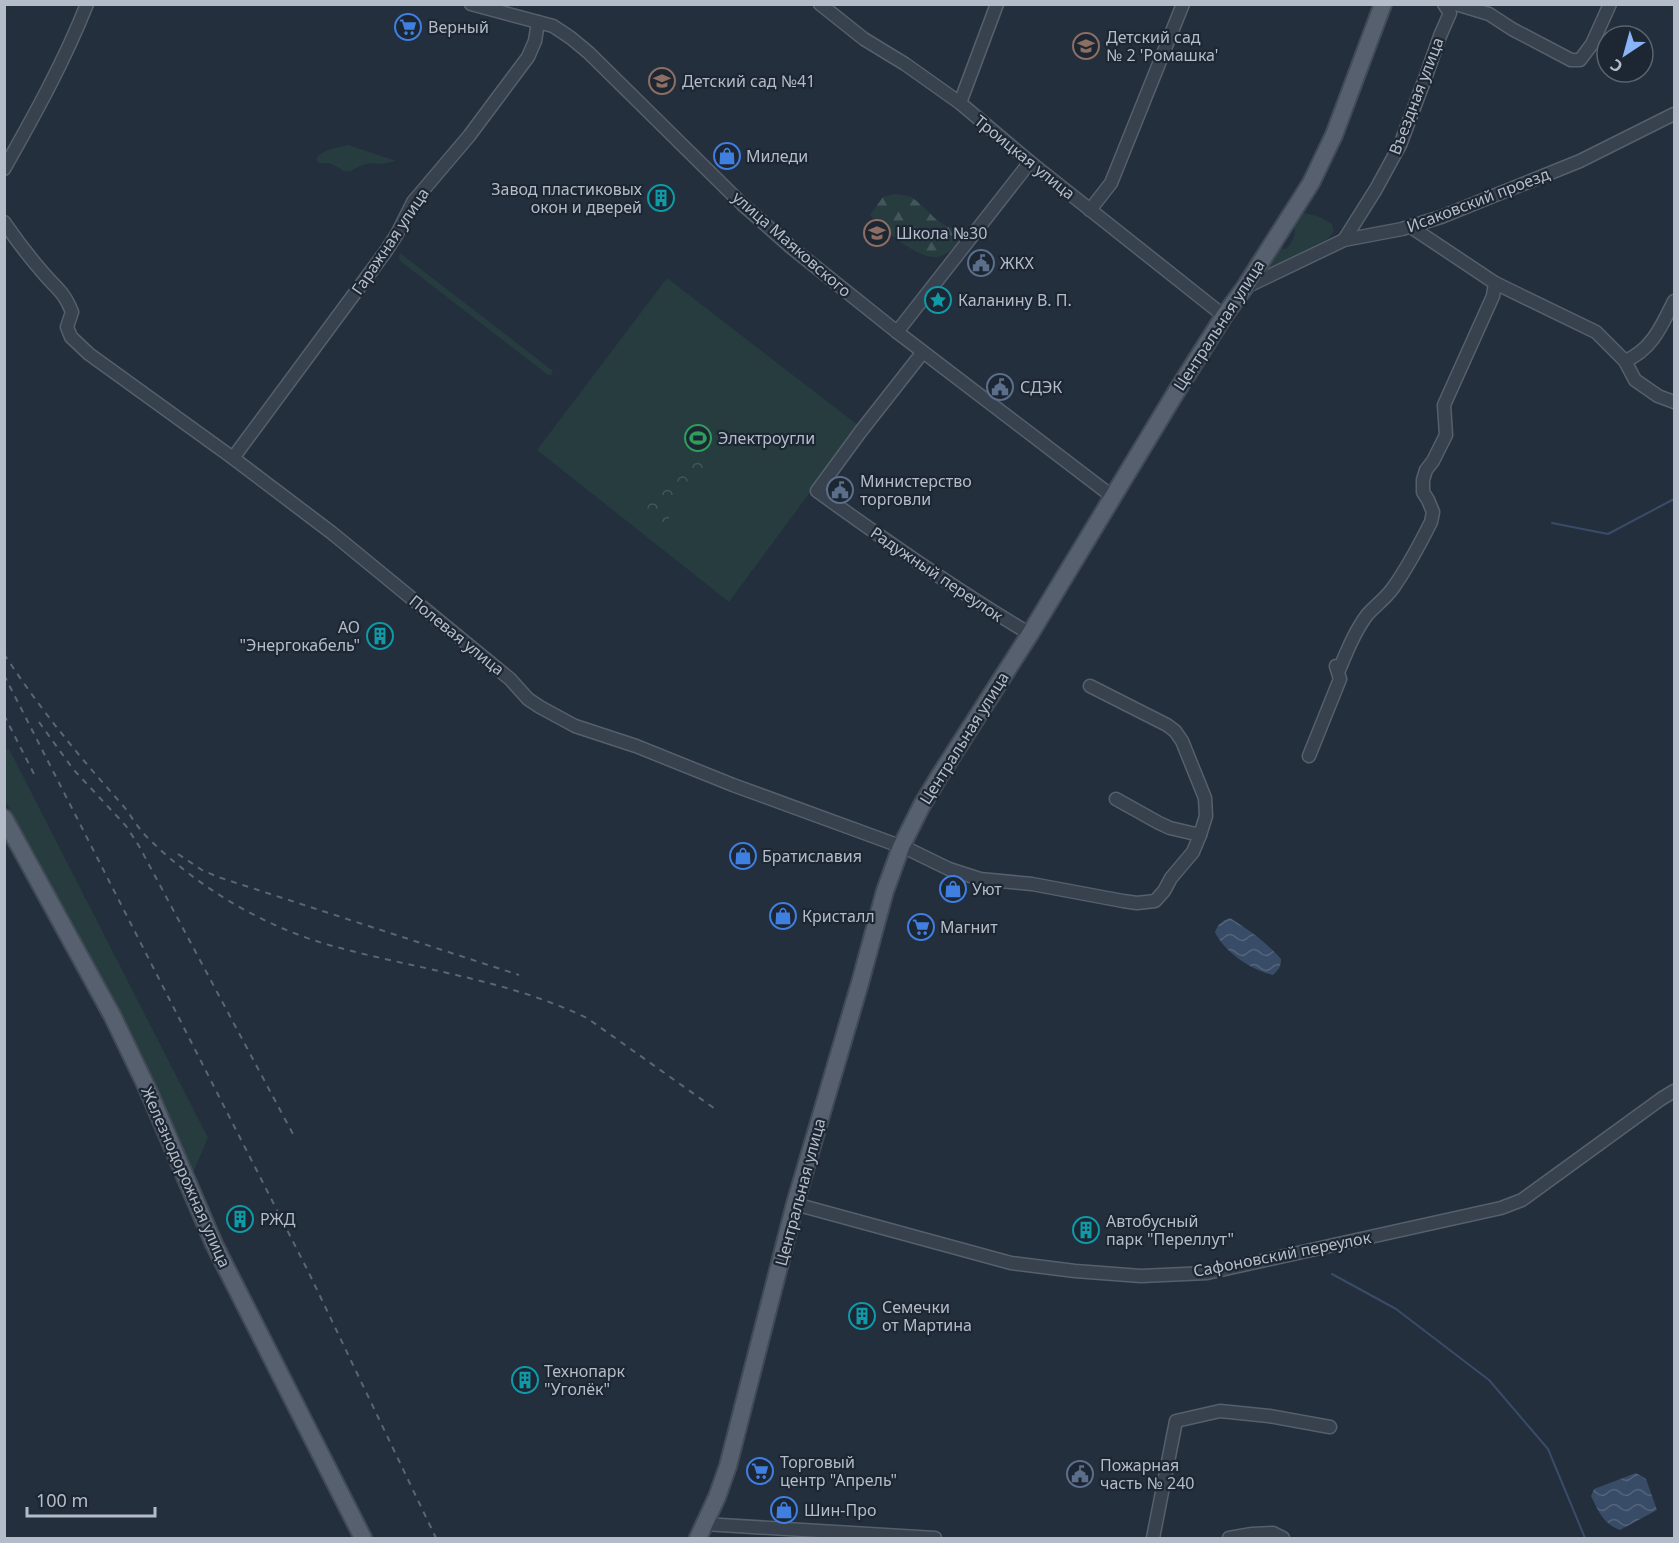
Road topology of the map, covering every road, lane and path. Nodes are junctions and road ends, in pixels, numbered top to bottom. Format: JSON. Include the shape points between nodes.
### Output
{"nodes":[{"id":1,"x":87,"y":4,"type":"edge"},
{"id":2,"x":471,"y":4,"type":"edge"},
{"id":3,"x":820,"y":4,"type":"edge"},
{"id":4,"x":997,"y":4,"type":"edge"},
{"id":5,"x":1183,"y":4,"type":"edge"},
{"id":6,"x":1383,"y":4,"type":"edge"},
{"id":7,"x":1610,"y":4,"type":"edge"},
{"id":8,"x":490,"y":6,"type":"edge"},
{"id":9,"x":1450,"y":7,"type":"edge"},
{"id":10,"x":538,"y":22,"type":"junction"},
{"id":11,"x":960,"y":104,"type":"junction"},
{"id":12,"x":1674,"y":114,"type":"edge"},
{"id":13,"x":1030,"y":162,"type":"junction"},
{"id":14,"x":4,"y":169,"type":"edge"},
{"id":15,"x":1090,"y":210,"type":"junction"},
{"id":16,"x":4,"y":222,"type":"edge"},
{"id":17,"x":1411,"y":227,"type":"junction"},
{"id":18,"x":1344,"y":240,"type":"junction"},
{"id":19,"x":1495,"y":283,"type":"junction"},
{"id":20,"x":1245,"y":287,"type":"junction"},
{"id":21,"x":1674,"y":301,"type":"edge"},
{"id":22,"x":1224,"y":316,"type":"junction"},
{"id":23,"x":897,"y":333,"type":"junction"},
{"id":24,"x":923,"y":352,"type":"junction"},
{"id":25,"x":1625,"y":361,"type":"junction"},
{"id":26,"x":1674,"y":402,"type":"edge"},
{"id":27,"x":233,"y":458,"type":"junction"},
{"id":28,"x":1113,"y":497,"type":"junction"},
{"id":29,"x":1030,"y":634,"type":"junction"},
{"id":30,"x":1090,"y":686,"type":"dead end"},
{"id":31,"x":1309,"y":756,"type":"dead end"},
{"id":32,"x":1116,"y":799,"type":"dead end"},
{"id":33,"x":4,"y":818,"type":"edge"},
{"id":34,"x":1200,"y":835,"type":"junction"},
{"id":35,"x":901,"y":847,"type":"junction"},
{"id":36,"x":1674,"y":1091,"type":"edge"},
{"id":37,"x":795,"y":1204,"type":"junction"},
{"id":38,"x":1330,"y":1427,"type":"dead end"},
{"id":39,"x":701,"y":1531,"type":"edge"},
{"id":40,"x":924,"y":1538,"type":"edge"},
{"id":41,"x":363,"y":1539,"type":"edge"},
{"id":42,"x":935,"y":1539,"type":"edge"},
{"id":43,"x":1153,"y":1539,"type":"edge"},
{"id":44,"x":1229,"y":1539,"type":"edge"},
{"id":45,"x":1283,"y":1539,"type":"edge"}],
"edges":[{"from":1,"to":14,"type":"street","via":[[39,107]]},
{"from":2,"to":8,"type":"street","name":"улица Маяковского"},
{"from":3,"to":11,"type":"street","name":"Троицкая улица"},
{"from":4,"to":11,"type":"street"},
{"from":5,"to":15,"type":"street","via":[[1111,183]]},
{"from":6,"to":20,"type":"main road","name":"Центральная улица","via":[[1324,158]]},
{"from":7,"to":9,"type":"street","via":[[1592,44],[1580,60],[1570,60],[1489,14]]},
{"from":8,"to":10,"type":"street","name":"улица Маяковского"},
{"from":9,"to":18,"type":"street","name":"Въездная улица","via":[[1402,139]]},
{"from":10,"to":23,"type":"street","name":"улица Маяковского","via":[[563,32],[579,44],[772,230]]},
{"from":10,"to":27,"type":"street","name":"Гаражная улица","via":[[528,57],[414,202],[386,251]]},
{"from":11,"to":13,"type":"street","name":"Троицкая улица"},
{"from":12,"to":17,"type":"street","name":"Исаковский проезд","via":[[1580,161]]},
{"from":13,"to":15,"type":"street","name":"Троицкая улица"},
{"from":13,"to":23,"type":"street"},
{"from":15,"to":22,"type":"street","name":"Троицкая улица"},
{"from":16,"to":27,"type":"street","name":"Полевая улица","via":[[66,297],[72,312],[67,327],[71,338]]},
{"from":17,"to":18,"type":"street","name":"Исаковский проезд"},
{"from":17,"to":19,"type":"street"},
{"from":18,"to":20,"type":"street","name":"Исаковский проезд"},
{"from":19,"to":25,"type":"street","via":[[1596,332]]},
{"from":19,"to":31,"type":"street","via":[[1493,296],[1444,405],[1446,435],[1423,480],[1423,492],[1433,512],[1431,522],[1394,587],[1360,626],[1339,670],[1336,666],[1340,679]]},
{"from":20,"to":22,"type":"main road","name":"Центральная улица"},
{"from":21,"to":25,"type":"street","via":[[1653,339],[1635,357]]},
{"from":22,"to":28,"type":"main road","name":"Центральная улица"},
{"from":23,"to":24,"type":"street","name":"улица Маяковского"},
{"from":24,"to":28,"type":"street","name":"улица Маяковского"},
{"from":24,"to":29,"type":"street","name":"Радужный переулок","via":[[817,491],[889,543]]},
{"from":25,"to":26,"type":"street","via":[[1635,380]]},
{"from":27,"to":35,"type":"street","name":"Полевая улица","via":[[333,533],[540,707],[576,726]]},
{"from":28,"to":29,"type":"main road","name":"Центральная улица"},
{"from":29,"to":35,"type":"main road","name":"Центральная улица","via":[[940,775]]},
{"from":30,"to":34,"type":"street","via":[[1175,731],[1205,798],[1206,816]]},
{"from":32,"to":34,"type":"street","via":[[1170,828]]},
{"from":33,"to":41,"type":"main road","name":"Железнодорожная улица","via":[[113,1017],[216,1248]]},
{"from":34,"to":35,"type":"street","name":"Полевая улица","via":[[1193,852],[1155,902],[1137,903],[980,879]]},
{"from":35,"to":37,"type":"main road","name":"Центральная улица"},
{"from":36,"to":37,"type":"street","name":"Сафоновский переулок","via":[[1522,1200],[1501,1208],[1207,1273],[1141,1276],[1011,1263]]},
{"from":37,"to":39,"type":"main road","name":"Центральная улица","via":[[728,1466]]},
{"from":38,"to":43,"type":"street","via":[[1220,1411],[1176,1421]]},
{"from":39,"to":40,"type":"street"},
{"from":40,"to":42,"type":"street"},
{"from":44,"to":45,"type":"street","via":[[1273,1533]]}]}
